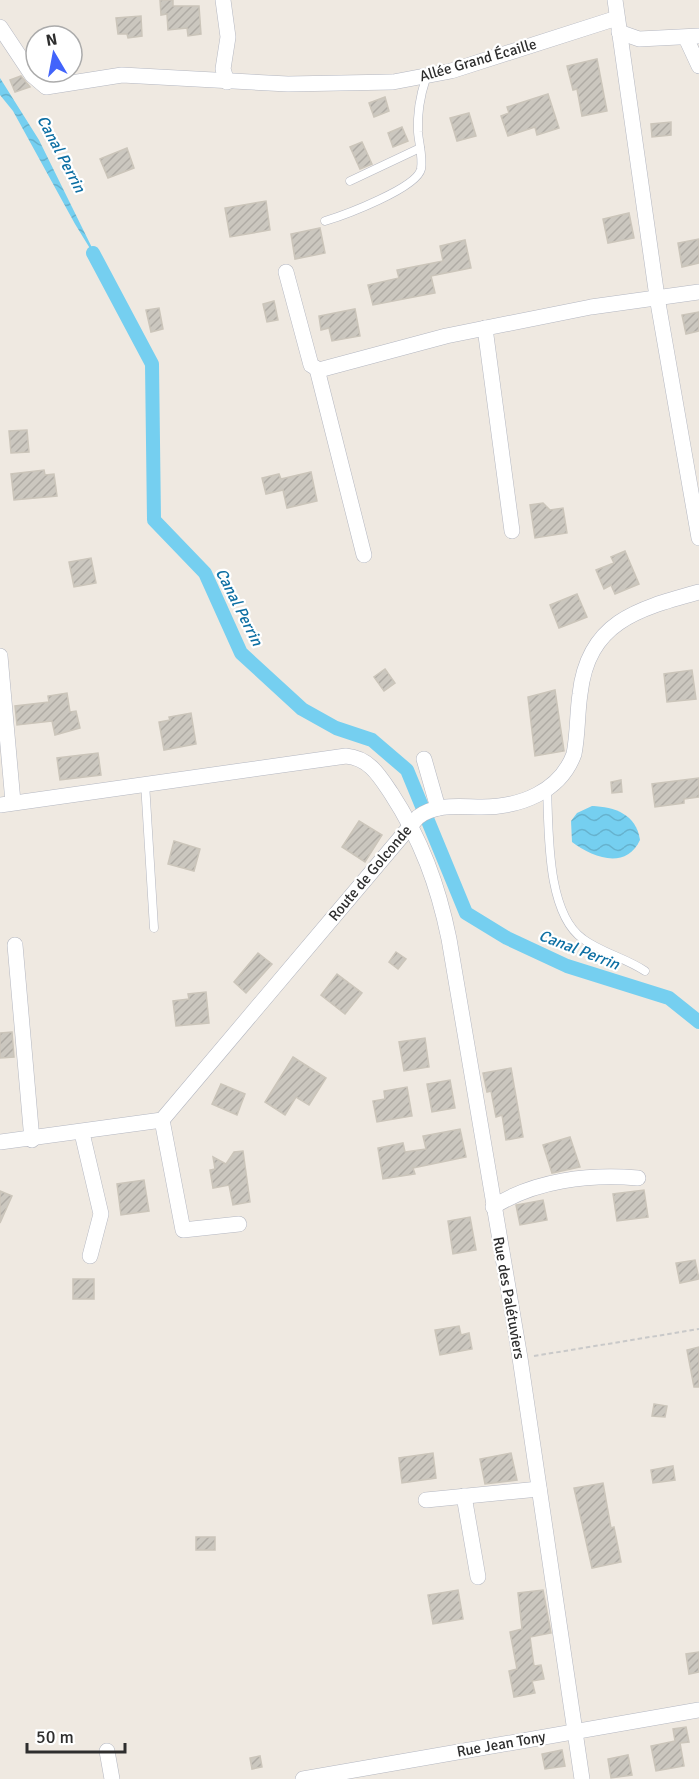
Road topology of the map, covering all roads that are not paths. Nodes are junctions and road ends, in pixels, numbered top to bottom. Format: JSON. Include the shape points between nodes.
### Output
{"nodes":[{"id":1,"x":224,"y":0,"type":"edge"},
{"id":2,"x":615,"y":0,"type":"edge"},
{"id":3,"x":618,"y":25,"type":"junction"},
{"id":4,"x":0,"y":27,"type":"edge"},
{"id":5,"x":693,"y":37,"type":"edge"},
{"id":6,"x":699,"y":66,"type":"edge"},
{"id":7,"x":426,"y":78,"type":"junction"},
{"id":8,"x":227,"y":82,"type":"junction"},
{"id":9,"x":420,"y":148,"type":"junction"},
{"id":10,"x":350,"y":181,"type":"dead end"},
{"id":11,"x":326,"y":221,"type":"dead end"},
{"id":12,"x":286,"y":272,"type":"dead end"},
{"id":13,"x":699,"y":292,"type":"edge"},
{"id":14,"x":657,"y":297,"type":"junction"},
{"id":15,"x":485,"y":328,"type":"junction"},
{"id":16,"x":317,"y":369,"type":"junction"},
{"id":17,"x":512,"y":531,"type":"dead end"},
{"id":18,"x":699,"y":538,"type":"edge"},
{"id":19,"x":364,"y":555,"type":"dead end"},
{"id":20,"x":699,"y":592,"type":"edge"},
{"id":21,"x":0,"y":656,"type":"edge"},
{"id":22,"x":424,"y":759,"type":"dead end"},
{"id":23,"x":145,"y":783,"type":"junction"},
{"id":24,"x":547,"y":789,"type":"junction"},
{"id":25,"x":7,"y":803,"type":"edge"},
{"id":26,"x":438,"y":808,"type":"junction"},
{"id":27,"x":411,"y":824,"type":"junction"},
{"id":28,"x":154,"y":928,"type":"dead end"},
{"id":29,"x":15,"y":945,"type":"dead end"},
{"id":30,"x":645,"y":971,"type":"dead end"},
{"id":31,"x":162,"y":1120,"type":"junction"},
{"id":32,"x":82,"y":1132,"type":"junction"},
{"id":33,"x":32,"y":1140,"type":"junction"},
{"id":34,"x":0,"y":1142,"type":"edge"},
{"id":35,"x":638,"y":1178,"type":"dead end"},
{"id":36,"x":493,"y":1207,"type":"junction"},
{"id":37,"x":239,"y":1224,"type":"dead end"},
{"id":38,"x":90,"y":1256,"type":"dead end"},
{"id":39,"x":539,"y":1489,"type":"junction"},
{"id":40,"x":464,"y":1496,"type":"junction"},
{"id":41,"x":426,"y":1500,"type":"dead end"},
{"id":42,"x":478,"y":1577,"type":"dead end"},
{"id":43,"x":699,"y":1710,"type":"edge"},
{"id":44,"x":574,"y":1731,"type":"junction"},
{"id":45,"x":107,"y":1750,"type":"dead end"},
{"id":46,"x":112,"y":1779,"type":"edge"},
{"id":47,"x":303,"y":1779,"type":"edge"},
{"id":48,"x":582,"y":1779,"type":"edge"}],
"edges":[{"from":1,"to":8,"type":"street","via":[[228,37],[223,69]]},
{"from":2,"to":3,"type":"street"},
{"from":3,"to":5,"type":"street","via":[[639,39]]},
{"from":3,"to":7,"type":"street","name":"Allée Grand Écaille"},
{"from":3,"to":14,"type":"street"},
{"from":4,"to":8,"type":"street","name":"Allée Grand Écaille","via":[[32,75],[46,87],[122,75]]},
{"from":5,"to":6,"type":"street"},
{"from":7,"to":8,"type":"street","name":"Allée Grand Écaille","via":[[347,84]]},
{"from":7,"to":9,"type":"lane","via":[[418,108]]},
{"from":9,"to":10,"type":"lane"},
{"from":9,"to":11,"type":"lane","via":[[420,172],[411,184]]},
{"from":12,"to":16,"type":"street","via":[[305,350]]},
{"from":13,"to":14,"type":"street"},
{"from":14,"to":15,"type":"street"},
{"from":14,"to":18,"type":"street"},
{"from":15,"to":16,"type":"street"},
{"from":15,"to":17,"type":"street"},
{"from":16,"to":19,"type":"street"},
{"from":20,"to":24,"type":"street","name":"Route de Golconde","via":[[633,613],[614,625],[595,645],[582,677],[574,754],[561,776]]},
{"from":21,"to":25,"type":"street"},
{"from":22,"to":26,"type":"street"},
{"from":23,"to":25,"type":"street","name":"Rue des Palétuviers"},
{"from":23,"to":27,"type":"street","name":"Rue des Palétuviers","via":[[352,757],[374,769]]},
{"from":23,"to":28,"type":"lane"},
{"from":24,"to":26,"type":"street","name":"Route de Golconde","via":[[514,804]]},
{"from":24,"to":30,"type":"lane","via":[[552,869],[565,918],[584,940]]},
{"from":26,"to":27,"type":"street","name":"Route de Golconde","via":[[423,813]]},
{"from":27,"to":31,"type":"street","name":"Route de Golconde"},
{"from":27,"to":36,"type":"street","name":"Rue des Palétuviers","via":[[432,873],[444,915]]},
{"from":29,"to":33,"type":"street"},
{"from":31,"to":32,"type":"street"},
{"from":31,"to":37,"type":"street","via":[[183,1230]]},
{"from":32,"to":33,"type":"street"},
{"from":32,"to":38,"type":"street","via":[[100,1214]]},
{"from":33,"to":34,"type":"street"},
{"from":35,"to":36,"type":"street","via":[[575,1179],[511,1196]]},
{"from":36,"to":39,"type":"street","name":"Rue des Palétuviers"},
{"from":39,"to":40,"type":"street"},
{"from":39,"to":44,"type":"street","name":"Rue des Palétuviers"},
{"from":40,"to":41,"type":"street"},
{"from":40,"to":42,"type":"street"},
{"from":43,"to":44,"type":"street","name":"Rue Jean Tony"},
{"from":44,"to":47,"type":"street","name":"Rue Jean Tony"},
{"from":44,"to":48,"type":"street","name":"Rue des Palétuviers"},
{"from":45,"to":46,"type":"street"}]}
